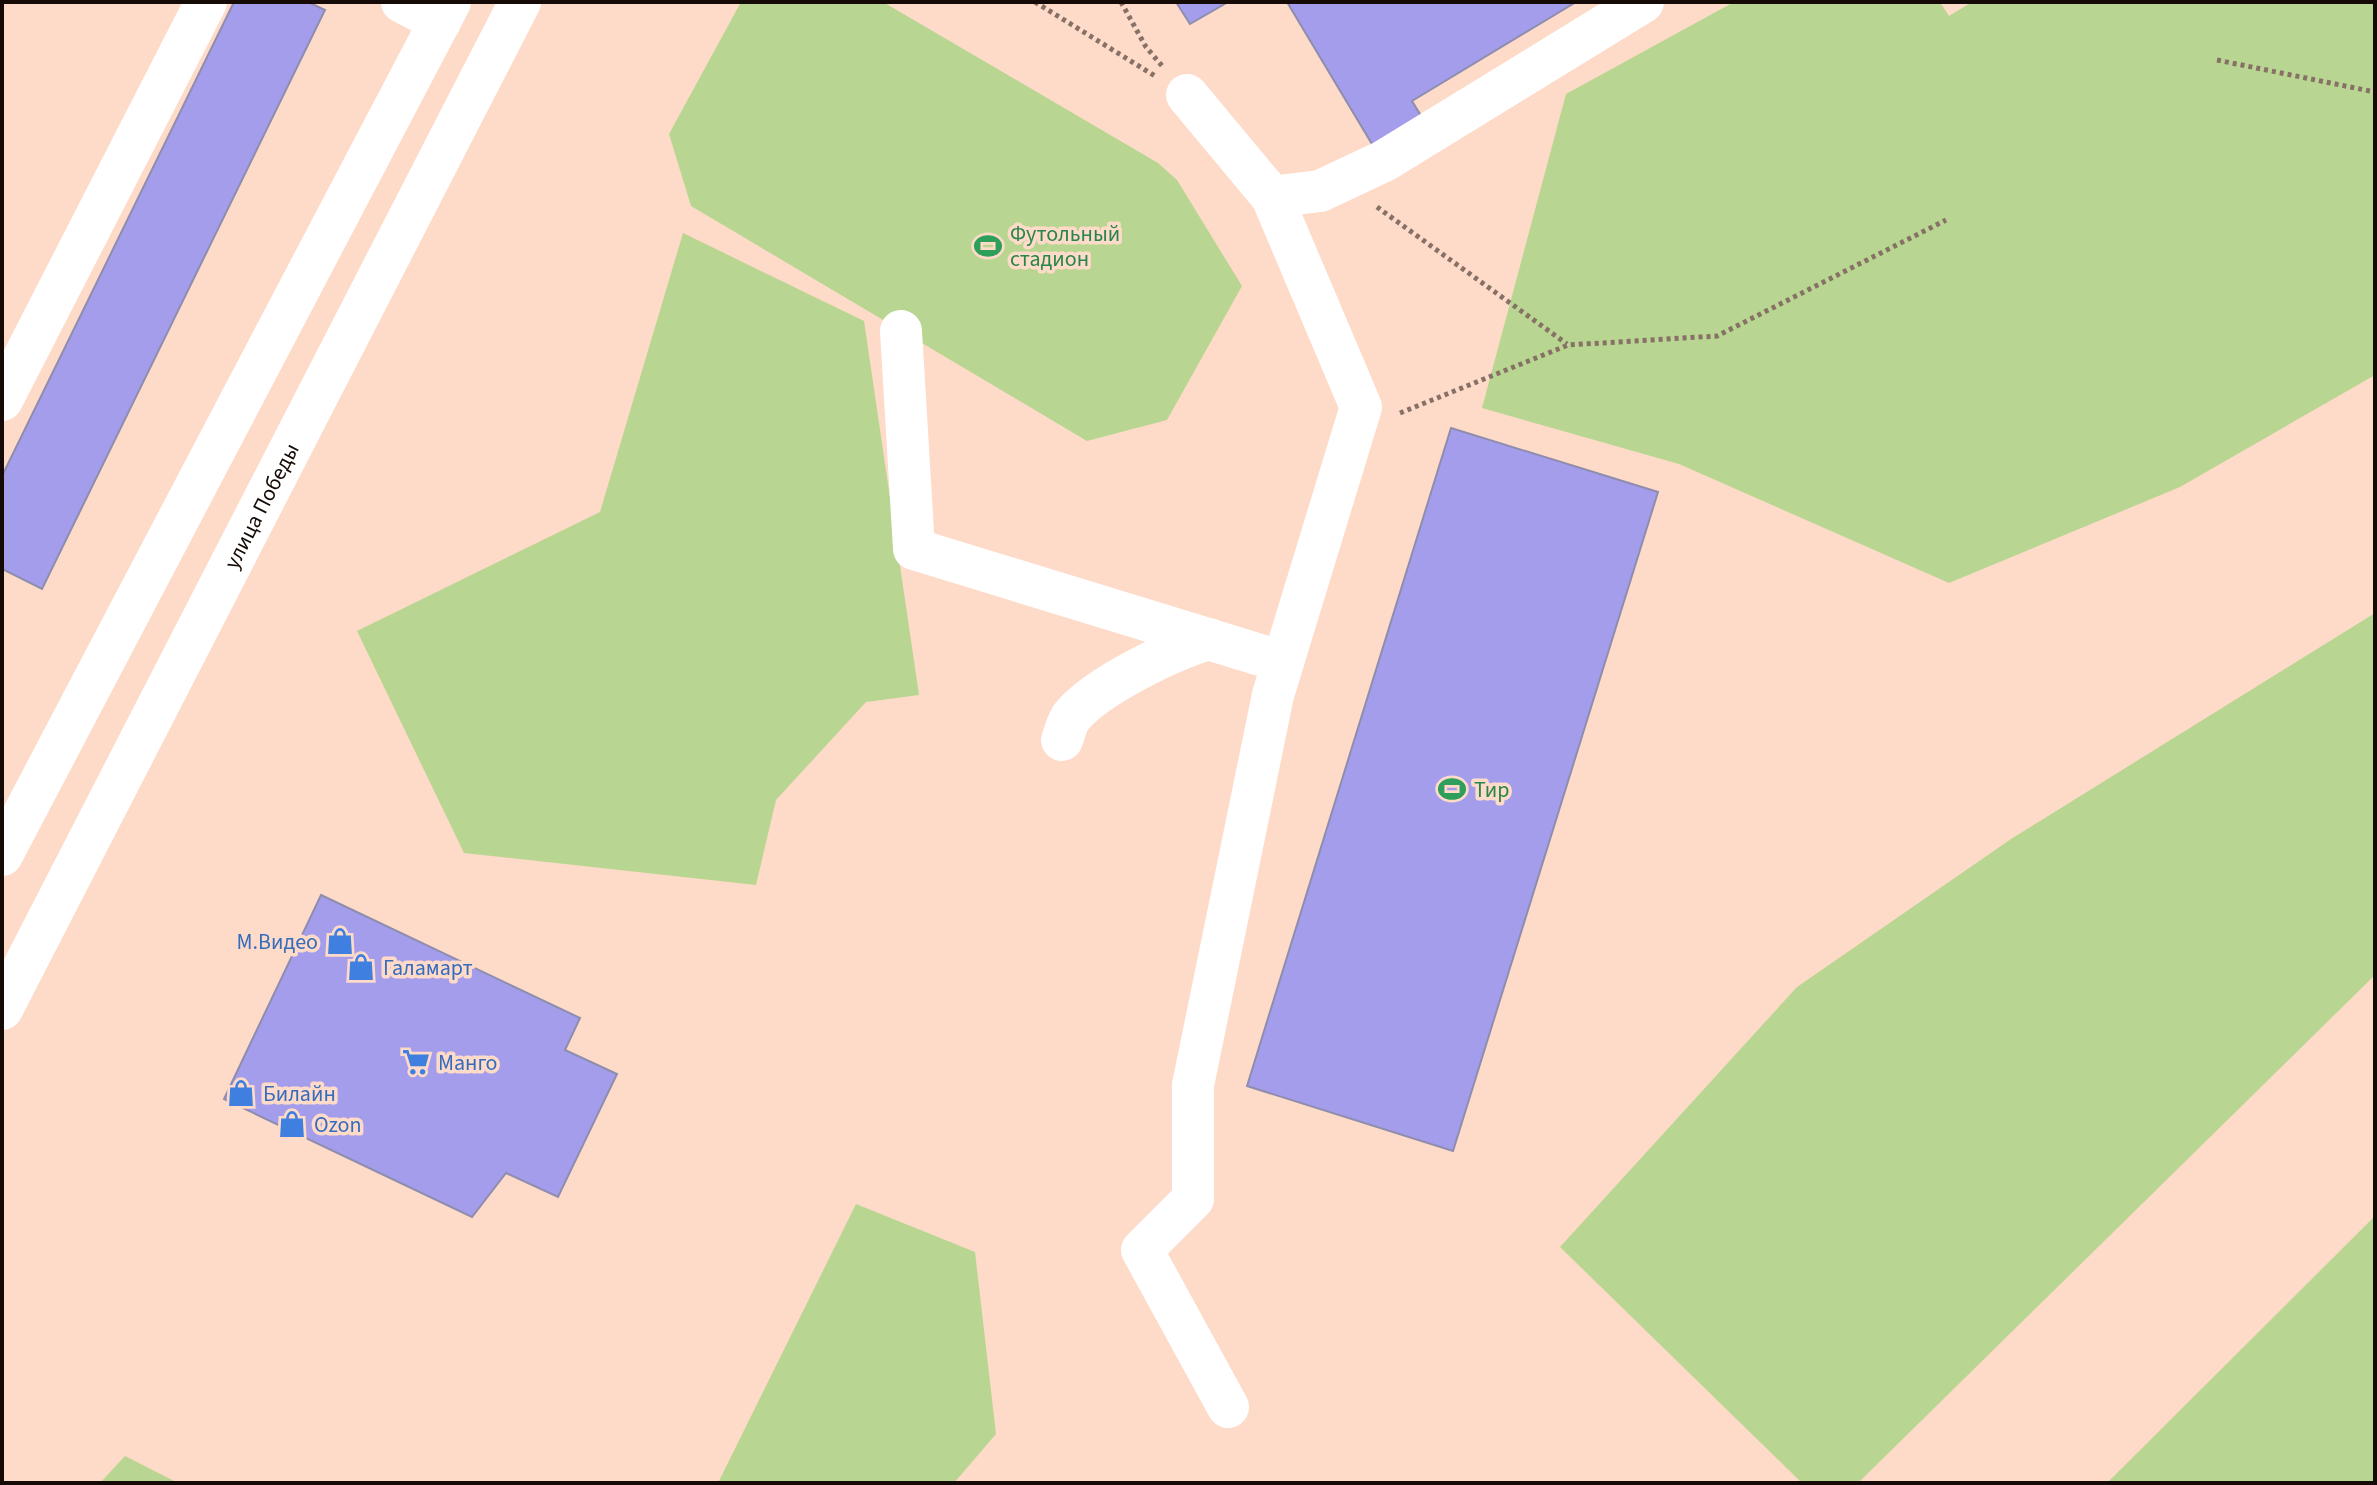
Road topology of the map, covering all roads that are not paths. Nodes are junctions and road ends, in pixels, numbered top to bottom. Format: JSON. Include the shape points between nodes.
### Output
{"nodes":[{"id":1,"x":206,"y":2,"type":"edge"},
{"id":2,"x":402,"y":2,"type":"edge"},
{"id":3,"x":520,"y":2,"type":"edge"},
{"id":4,"x":1643,"y":2,"type":"edge"},
{"id":5,"x":445,"y":12,"type":"edge"},
{"id":6,"x":1187,"y":95,"type":"road end"},
{"id":7,"x":1272,"y":197,"type":"junction"},
{"id":8,"x":901,"y":331,"type":"dead end"},
{"id":9,"x":2,"y":400,"type":"edge"},
{"id":10,"x":1209,"y":639,"type":"junction"},
{"id":11,"x":1283,"y":662,"type":"junction"},
{"id":12,"x":1062,"y":740,"type":"dead end"},
{"id":13,"x":7,"y":835,"type":"edge"},
{"id":14,"x":76,"y":861,"type":"junction"},
{"id":15,"x":2,"y":1009,"type":"edge"},
{"id":16,"x":1228,"y":1407,"type":"dead end"}],
"edges":[{"from":1,"to":9,"type":"street"},
{"from":2,"to":5,"type":"street"},
{"from":3,"to":14,"type":"street","name":"улица Победы"},
{"from":4,"to":7,"type":"street","via":[[1384,161],[1320,191]]},
{"from":5,"to":13,"type":"street"},
{"from":6,"to":7,"type":"street"},
{"from":7,"to":11,"type":"street","via":[[1361,407]]},
{"from":8,"to":10,"type":"street","via":[[914,549]]},
{"from":10,"to":11,"type":"street"},
{"from":10,"to":12,"type":"street","via":[[1182,647],[1101,691],[1070,718]]},
{"from":11,"to":16,"type":"street","via":[[1193,1085],[1193,1199],[1142,1250]]},
{"from":13,"to":14,"type":"street"},
{"from":14,"to":15,"type":"street","name":"улица Победы"}]}
